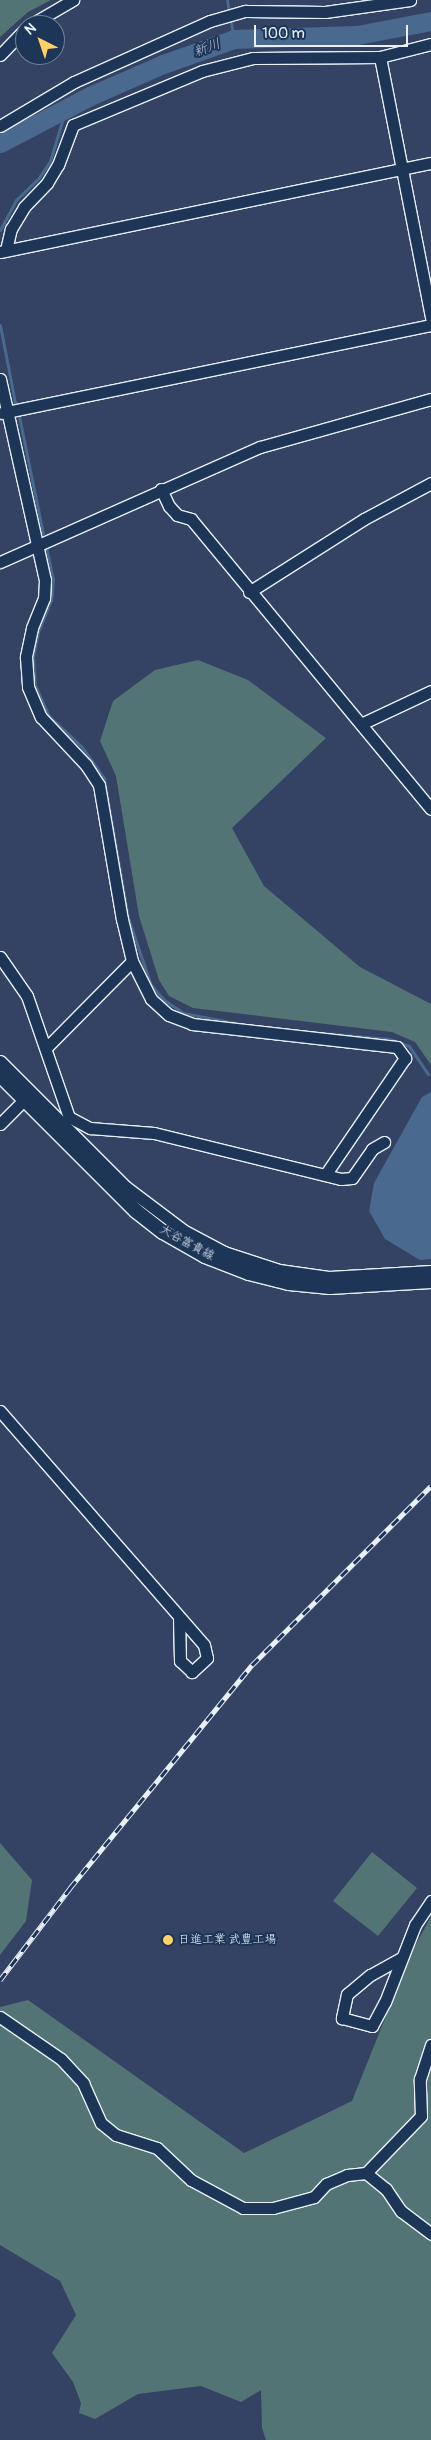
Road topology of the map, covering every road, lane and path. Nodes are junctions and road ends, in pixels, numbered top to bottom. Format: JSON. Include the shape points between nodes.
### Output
{"nodes":[{"id":1,"x":73,"y":0,"type":"edge"},
{"id":2,"x":410,"y":0,"type":"edge"},
{"id":3,"x":47,"y":15,"type":"edge"},
{"id":4,"x":15,"y":39,"type":"edge"},
{"id":5,"x":431,"y":44,"type":"edge"},
{"id":6,"x":0,"y":55,"type":"edge"},
{"id":7,"x":380,"y":57,"type":"junction"},
{"id":8,"x":0,"y":126,"type":"edge"},
{"id":9,"x":431,"y":163,"type":"edge"},
{"id":10,"x":401,"y":168,"type":"junction"},
{"id":11,"x":3,"y":251,"type":"edge"},
{"id":12,"x":431,"y":318,"type":"edge"},
{"id":13,"x":431,"y":325,"type":"edge"},
{"id":14,"x":0,"y":379,"type":"edge"},
{"id":15,"x":431,"y":399,"type":"edge"},
{"id":16,"x":3,"y":412,"type":"edge"},
{"id":17,"x":431,"y":483,"type":"edge"},
{"id":18,"x":161,"y":489,"type":"junction"},
{"id":19,"x":37,"y":546,"type":"junction"},
{"id":20,"x":0,"y":562,"type":"edge"},
{"id":21,"x":249,"y":592,"type":"junction"},
{"id":22,"x":431,"y":690,"type":"edge"},
{"id":23,"x":362,"y":724,"type":"junction"},
{"id":24,"x":431,"y":809,"type":"edge"},
{"id":25,"x":0,"y":957,"type":"edge"},
{"id":26,"x":132,"y":961,"type":"junction"},
{"id":27,"x":46,"y":1048,"type":"junction"},
{"id":28,"x":0,"y":1061,"type":"edge"},
{"id":29,"x":0,"y":1075,"type":"edge"},
{"id":30,"x":24,"y":1100,"type":"junction"},
{"id":31,"x":0,"y":1124,"type":"edge"},
{"id":32,"x":384,"y":1142,"type":"dead end"},
{"id":33,"x":326,"y":1174,"type":"junction"},
{"id":34,"x":431,"y":1271,"type":"edge"},
{"id":35,"x":431,"y":1281,"type":"edge"},
{"id":36,"x":0,"y":1411,"type":"edge"},
{"id":37,"x":179,"y":1617,"type":"dead end"},
{"id":38,"x":431,"y":1901,"type":"edge"},
{"id":39,"x":401,"y":1958,"type":"junction"},
{"id":40,"x":3,"y":2019,"type":"edge"},
{"id":41,"x":431,"y":2045,"type":"edge"},
{"id":42,"x":366,"y":2173,"type":"junction"},
{"id":43,"x":431,"y":2234,"type":"edge"}],
"edges":[{"from":1,"to":3,"type":"street"},
{"from":2,"to":8,"type":"street","via":[[325,12],[246,12],[210,20],[74,82]]},
{"from":4,"to":6,"type":"street"},
{"from":5,"to":7,"type":"street"},
{"from":7,"to":10,"type":"street"},
{"from":7,"to":11,"type":"street","via":[[253,58],[202,71],[73,125],[58,165],[47,183],[24,207]]},
{"from":9,"to":10,"type":"street"},
{"from":10,"to":11,"type":"street"},
{"from":10,"to":12,"type":"street"},
{"from":13,"to":16,"type":"street"},
{"from":14,"to":16,"type":"street"},
{"from":15,"to":18,"type":"street","via":[[260,447]]},
{"from":16,"to":19,"type":"street"},
{"from":17,"to":21,"type":"street","via":[[364,519]]},
{"from":18,"to":19,"type":"street"},
{"from":18,"to":21,"type":"street","via":[[168,506],[177,515],[191,519]]},
{"from":19,"to":20,"type":"street"},
{"from":19,"to":26,"type":"street","via":[[45,580],[44,598],[32,628],[26,657],[28,687],[41,717],[86,764],[99,785]]},
{"from":21,"to":23,"type":"street"},
{"from":22,"to":23,"type":"street"},
{"from":23,"to":24,"type":"street"},
{"from":25,"to":27,"type":"street","via":[[27,996]]},
{"from":26,"to":27,"type":"street"},
{"from":26,"to":33,"type":"street","via":[[151,998],[169,1015],[192,1024],[397,1047],[405,1058]]},
{"from":27,"to":33,"type":"street","via":[[69,1117],[90,1128],[154,1132]]},
{"from":28,"to":34,"type":"street","via":[[126,1187],[183,1230],[224,1252],[278,1270],[329,1277]]},
{"from":29,"to":30,"type":"main road","name":"大谷富貴線"},
{"from":30,"to":31,"type":"street"},
{"from":30,"to":35,"type":"main road","name":"大谷富貴線","via":[[136,1211],[163,1232],[205,1256],[249,1273],[289,1283],[330,1287]]},
{"from":32,"to":33,"type":"street","via":[[372,1149],[352,1178],[341,1179]]},
{"from":36,"to":37,"type":"street"},
{"from":38,"to":39,"type":"street","via":[[415,1925]]},
{"from":39,"to":39,"type":"street","via":[[370,1975],[347,1994],[342,2018],[372,2026]]},
{"from":40,"to":42,"type":"street","via":[[66,2065],[83,2083],[101,2123],[116,2135],[157,2148],[191,2180],[243,2208],[273,2208],[314,2197],[326,2184],[347,2175]]},
{"from":41,"to":42,"type":"street","via":[[420,2079],[421,2116]]},
{"from":42,"to":43,"type":"street","via":[[386,2189],[401,2211]]}]}
